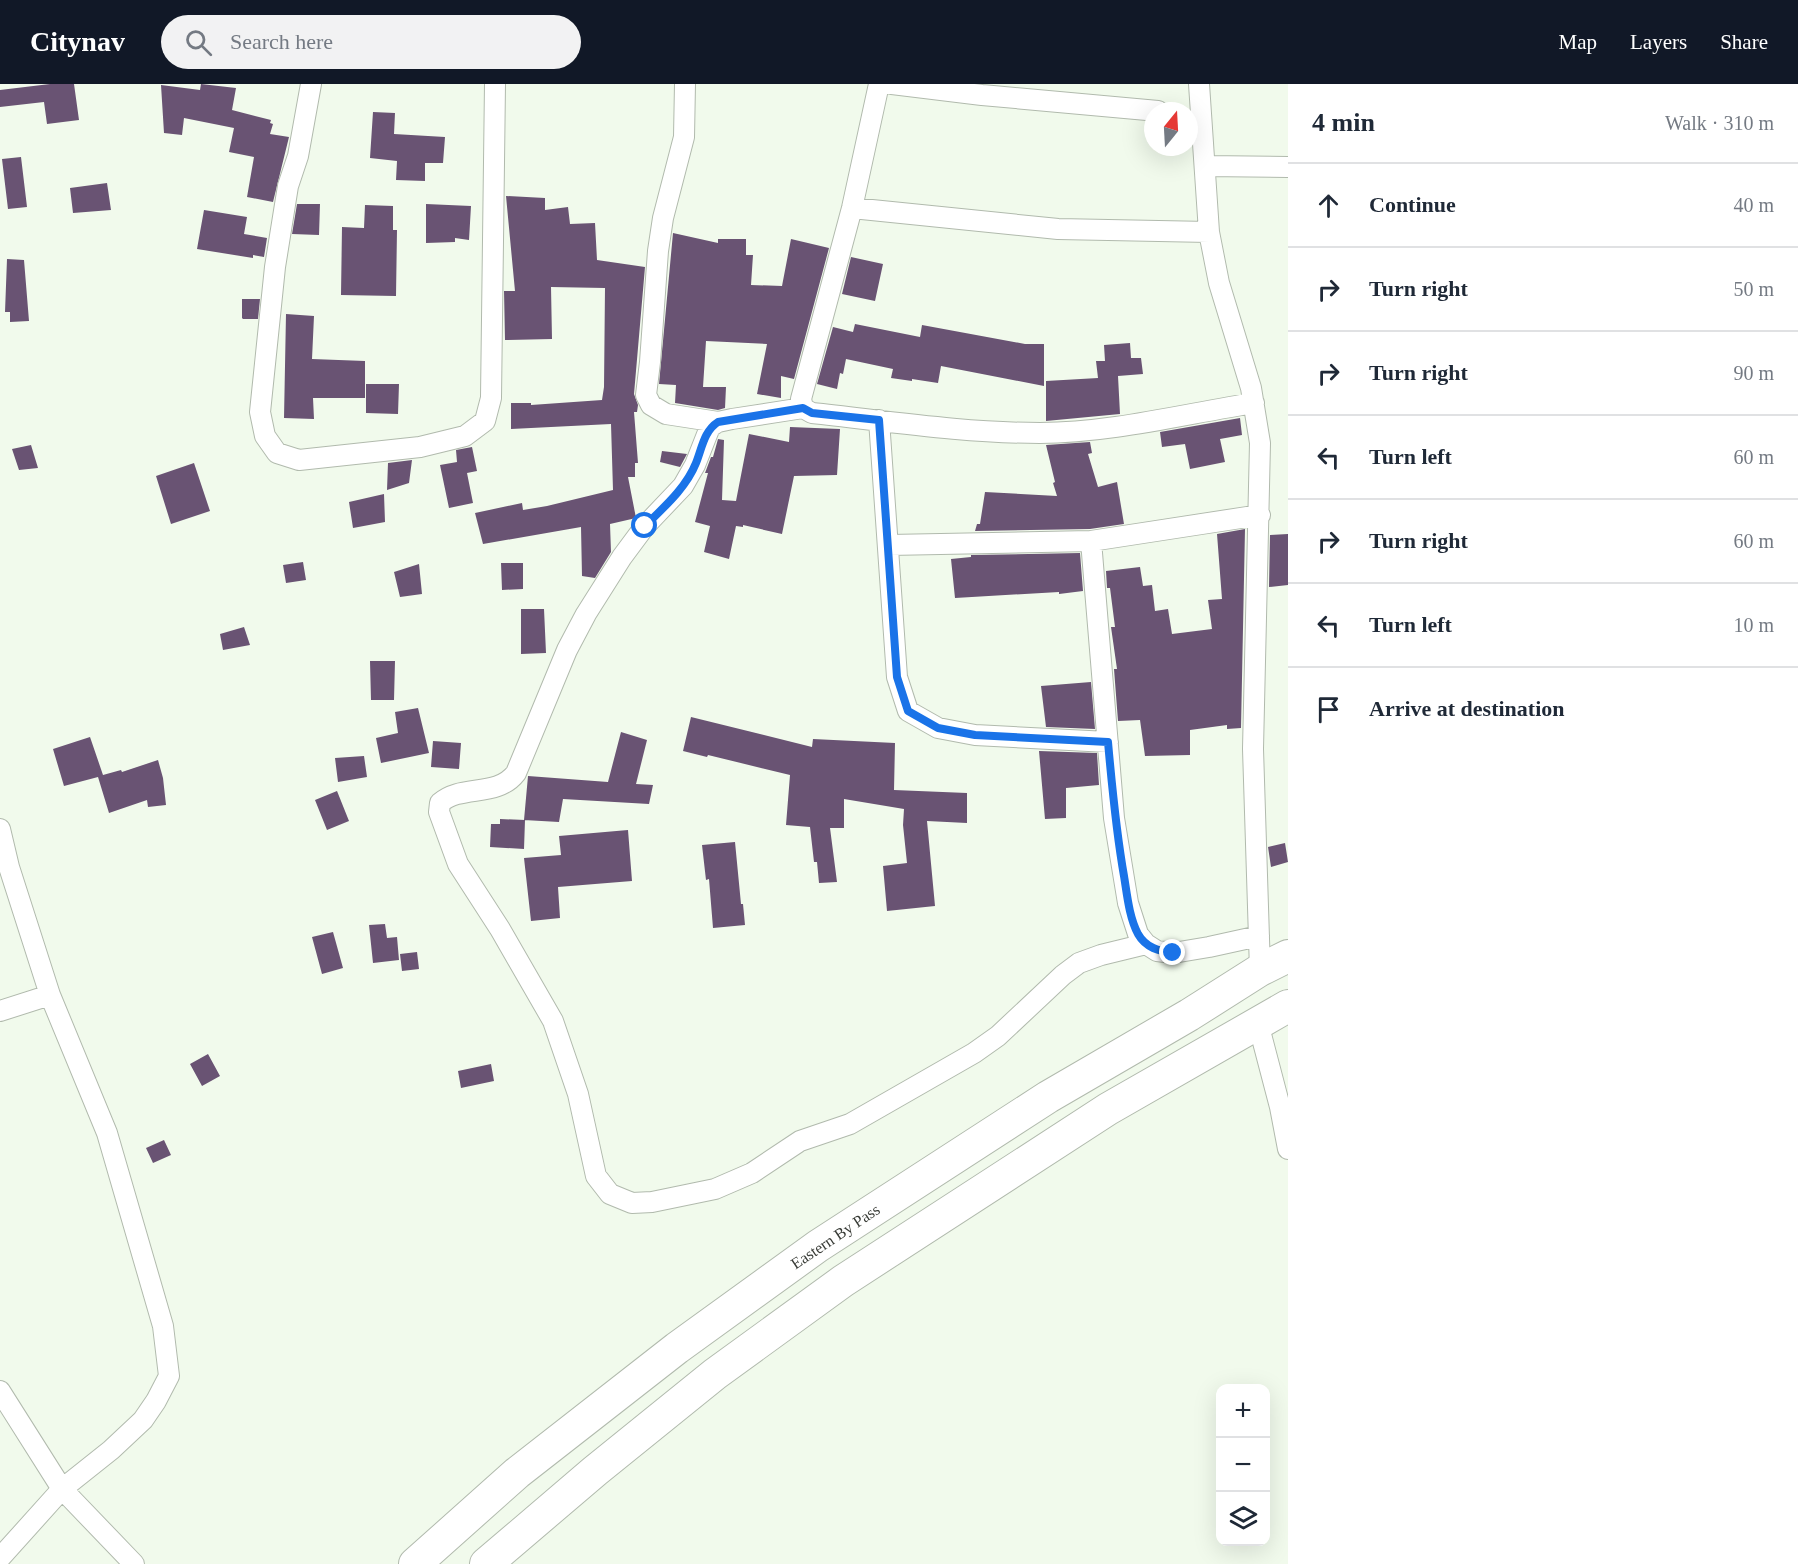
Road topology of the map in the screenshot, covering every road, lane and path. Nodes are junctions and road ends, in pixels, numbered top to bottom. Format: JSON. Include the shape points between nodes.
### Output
{"nodes":[{"id":1,"x":311,"y":84,"type":"edge"},
{"id":2,"x":495,"y":84,"type":"edge"},
{"id":3,"x":685,"y":84,"type":"edge"},
{"id":4,"x":879,"y":84,"type":"edge"},
{"id":5,"x":892,"y":84,"type":"edge"},
{"id":6,"x":1199,"y":84,"type":"edge"},
{"id":7,"x":1197,"y":102,"type":"edge"},
{"id":8,"x":1144,"y":110,"type":"edge"},
{"id":9,"x":1198,"y":130,"type":"edge"},
{"id":10,"x":1205,"y":166,"type":"junction"},
{"id":11,"x":1288,"y":167,"type":"edge"},
{"id":12,"x":852,"y":208,"type":"junction"},
{"id":13,"x":1209,"y":232,"type":"junction"},
{"id":14,"x":1254,"y":403,"type":"junction"},
{"id":15,"x":803,"y":408,"type":"junction"},
{"id":16,"x":879,"y":420,"type":"junction"},
{"id":17,"x":718,"y":422,"type":"junction"},
{"id":18,"x":1260,"y":515,"type":"junction"},
{"id":19,"x":1091,"y":541,"type":"junction"},
{"id":20,"x":889,"y":545,"type":"junction"},
{"id":21,"x":1108,"y":742,"type":"junction"},
{"id":22,"x":0,"y":829,"type":"edge"},
{"id":23,"x":5,"y":868,"type":"edge"},
{"id":24,"x":1259,"y":936,"type":"junction"},
{"id":25,"x":1146,"y":944,"type":"junction"},
{"id":26,"x":1288,"y":956,"type":"edge"},
{"id":27,"x":1260,"y":970,"type":"junction"},
{"id":28,"x":50,"y":995,"type":"junction"},
{"id":29,"x":1288,"y":1006,"type":"edge"},
{"id":30,"x":0,"y":1011,"type":"edge"},
{"id":31,"x":1258,"y":1023,"type":"junction"},
{"id":32,"x":1288,"y":1149,"type":"edge"},
{"id":33,"x":0,"y":1391,"type":"edge"},
{"id":34,"x":62,"y":1489,"type":"junction"},
{"id":35,"x":0,"y":1558,"type":"edge"},
{"id":36,"x":134,"y":1564,"type":"edge"},
{"id":37,"x":415,"y":1564,"type":"edge"},
{"id":38,"x":486,"y":1564,"type":"edge"}],
"edges":[{"from":1,"to":2,"type":"street","via":[[298,156],[289,179],[275,267],[261,412],[265,436],[277,453],[299,460],[420,447],[465,436],[485,421],[491,398]]},
{"from":3,"to":17,"type":"street","via":[[684,137],[657,251],[646,395],[651,405],[666,414]]},
{"from":4,"to":12,"type":"street"},
{"from":5,"to":8,"type":"street"},
{"from":6,"to":7,"type":"street"},
{"from":9,"to":10,"type":"street"},
{"from":10,"to":11,"type":"street"},
{"from":10,"to":13,"type":"street"},
{"from":12,"to":13,"type":"street","via":[[1058,228]]},
{"from":12,"to":15,"type":"street","via":[[801,399]]},
{"from":13,"to":14,"type":"street","via":[[1219,283]]},
{"from":14,"to":16,"type":"street","via":[[1097,429],[1042,433]]},
{"from":14,"to":18,"type":"street","via":[[1260,443]]},
{"from":15,"to":16,"type":"street","via":[[812,413]]},
{"from":15,"to":17,"type":"street"},
{"from":16,"to":20,"type":"street"},
{"from":17,"to":25,"type":"street","via":[[710,427],[683,486],[645,526],[586,614],[516,773],[509,782],[447,796],[440,803],[458,864],[553,1021],[578,1094],[596,1176],[609,1194],[632,1203],[652,1202],[715,1189],[752,1173],[800,1142],[850,1124],[974,1053],[1079,963]]},
{"from":18,"to":19,"type":"street"},
{"from":18,"to":24,"type":"street","via":[[1253,749]]},
{"from":19,"to":20,"type":"street"},
{"from":19,"to":21,"type":"street"},
{"from":20,"to":21,"type":"street","via":[[897,677],[908,711],[938,728],[975,735]]},
{"from":21,"to":25,"type":"street","via":[[1114,818],[1128,903],[1138,934]]},
{"from":22,"to":23,"type":"street"},
{"from":23,"to":28,"type":"street"},
{"from":24,"to":25,"type":"street","via":[[1173,953],[1156,951]]},
{"from":24,"to":27,"type":"street"},
{"from":26,"to":27,"type":"main road","name":"Eastern By Pass"},
{"from":27,"to":37,"type":"main road","name":"Eastern By Pass","via":[[1048,1097],[818,1246],[677,1348],[527,1466]]},
{"from":28,"to":30,"type":"street"},
{"from":28,"to":34,"type":"street","via":[[106,1133],[163,1326],[169,1376],[143,1420]]},
{"from":29,"to":31,"type":"main road"},
{"from":31,"to":32,"type":"street"},
{"from":31,"to":38,"type":"main road","via":[[1108,1109],[843,1281],[715,1374]]},
{"from":33,"to":34,"type":"street"},
{"from":34,"to":35,"type":"street"},
{"from":34,"to":36,"type":"street"}]}
